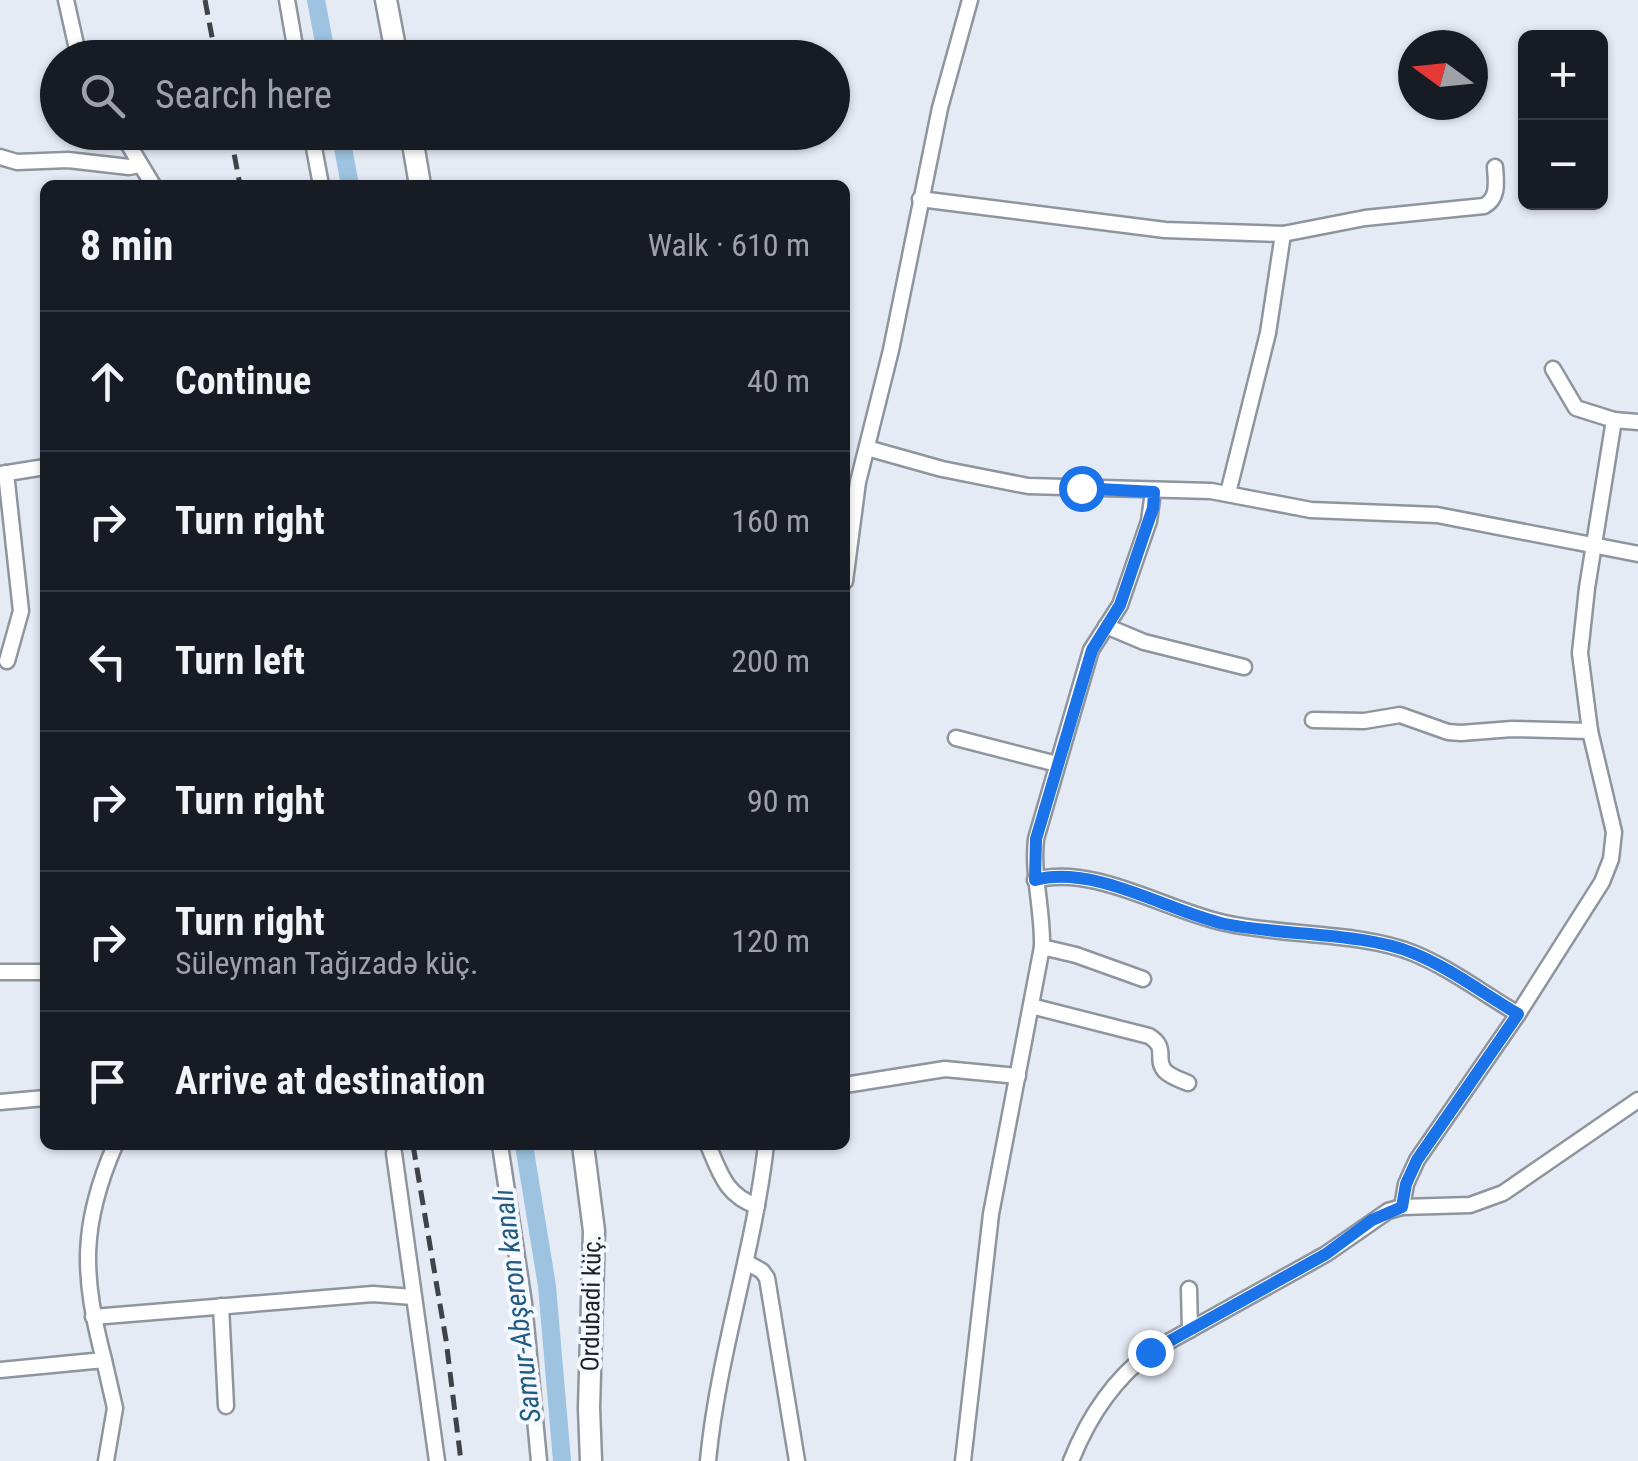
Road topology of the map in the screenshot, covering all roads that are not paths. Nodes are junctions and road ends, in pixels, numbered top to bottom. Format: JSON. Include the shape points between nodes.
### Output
{"nodes":[{"id":1,"x":66,"y":0,"type":"edge"},
{"id":2,"x":287,"y":0,"type":"edge"},
{"id":3,"x":386,"y":0,"type":"edge"},
{"id":4,"x":970,"y":0,"type":"edge"},
{"id":5,"x":76,"y":40,"type":"edge"},
{"id":6,"x":294,"y":40,"type":"edge"},
{"id":7,"x":394,"y":40,"type":"edge"},
{"id":8,"x":131,"y":150,"type":"edge"},
{"id":9,"x":314,"y":150,"type":"edge"},
{"id":10,"x":414,"y":150,"type":"edge"},
{"id":11,"x":0,"y":157,"type":"edge"},
{"id":12,"x":140,"y":165,"type":"junction"},
{"id":13,"x":1495,"y":167,"type":"dead end"},
{"id":14,"x":150,"y":180,"type":"edge"},
{"id":15,"x":320,"y":180,"type":"edge"},
{"id":16,"x":419,"y":180,"type":"edge"},
{"id":17,"x":920,"y":199,"type":"junction"},
{"id":18,"x":1282,"y":234,"type":"junction"},
{"id":19,"x":1552,"y":368,"type":"dead end"},
{"id":20,"x":1614,"y":420,"type":"junction"},
{"id":21,"x":1638,"y":422,"type":"edge"},
{"id":22,"x":867,"y":448,"type":"junction"},
{"id":23,"x":40,"y":468,"type":"edge"},
{"id":24,"x":3,"y":473,"type":"edge"},
{"id":25,"x":1154,"y":492,"type":"junction"},
{"id":26,"x":1228,"y":493,"type":"junction"},
{"id":27,"x":850,"y":532,"type":"edge"},
{"id":28,"x":1594,"y":546,"type":"junction"},
{"id":29,"x":1638,"y":554,"type":"edge"},
{"id":30,"x":1106,"y":626,"type":"junction"},
{"id":31,"x":7,"y":660,"type":"dead end"},
{"id":32,"x":1244,"y":668,"type":"dead end"},
{"id":33,"x":1313,"y":720,"type":"dead end"},
{"id":34,"x":1590,"y":731,"type":"junction"},
{"id":35,"x":956,"y":738,"type":"dead end"},
{"id":36,"x":1058,"y":764,"type":"junction"},
{"id":37,"x":1035,"y":880,"type":"junction"},
{"id":38,"x":1042,"y":947,"type":"junction"},
{"id":39,"x":0,"y":972,"type":"edge"},
{"id":40,"x":40,"y":972,"type":"edge"},
{"id":41,"x":1143,"y":979,"type":"dead end"},
{"id":42,"x":1031,"y":1006,"type":"junction"},
{"id":43,"x":1518,"y":1014,"type":"junction"},
{"id":44,"x":1018,"y":1076,"type":"junction"},
{"id":45,"x":1188,"y":1083,"type":"dead end"},
{"id":46,"x":850,"y":1085,"type":"edge"},
{"id":47,"x":40,"y":1098,"type":"edge"},
{"id":48,"x":1638,"y":1100,"type":"edge"},
{"id":49,"x":0,"y":1102,"type":"edge"},
{"id":50,"x":113,"y":1150,"type":"edge"},
{"id":51,"x":501,"y":1150,"type":"edge"},
{"id":52,"x":584,"y":1150,"type":"edge"},
{"id":53,"x":710,"y":1150,"type":"edge"},
{"id":54,"x":765,"y":1150,"type":"edge"},
{"id":55,"x":394,"y":1153,"type":"dead end"},
{"id":56,"x":757,"y":1206,"type":"junction"},
{"id":57,"x":1402,"y":1207,"type":"junction"},
{"id":58,"x":746,"y":1262,"type":"junction"},
{"id":59,"x":1189,"y":1289,"type":"dead end"},
{"id":60,"x":413,"y":1297,"type":"junction"},
{"id":61,"x":221,"y":1306,"type":"junction"},
{"id":62,"x":93,"y":1317,"type":"junction"},
{"id":63,"x":1190,"y":1330,"type":"junction"},
{"id":64,"x":104,"y":1360,"type":"junction"},
{"id":65,"x":0,"y":1370,"type":"edge"},
{"id":66,"x":226,"y":1406,"type":"dead end"},
{"id":67,"x":106,"y":1461,"type":"edge"},
{"id":68,"x":437,"y":1461,"type":"edge"},
{"id":69,"x":539,"y":1461,"type":"edge"},
{"id":70,"x":591,"y":1461,"type":"edge"},
{"id":71,"x":708,"y":1461,"type":"edge"},
{"id":72,"x":797,"y":1461,"type":"edge"},
{"id":73,"x":962,"y":1461,"type":"edge"},
{"id":74,"x":1071,"y":1461,"type":"edge"}],
"edges":[{"from":1,"to":5,"type":"street"},
{"from":2,"to":6,"type":"street"},
{"from":3,"to":7,"type":"street"},
{"from":4,"to":17,"type":"street"},
{"from":8,"to":12,"type":"street"},
{"from":9,"to":15,"type":"street"},
{"from":10,"to":16,"type":"street"},
{"from":11,"to":12,"type":"street"},
{"from":12,"to":14,"type":"street"},
{"from":13,"to":18,"type":"street","via":[[1496,191],[1484,206]]},
{"from":17,"to":18,"type":"street","via":[[1165,230]]},
{"from":17,"to":22,"type":"street"},
{"from":18,"to":26,"type":"street","via":[[1268,333]]},
{"from":19,"to":20,"type":"street","via":[[1576,408]]},
{"from":20,"to":21,"type":"street"},
{"from":20,"to":28,"type":"street"},
{"from":22,"to":25,"type":"street","via":[[1014,484]]},
{"from":22,"to":27,"type":"street"},
{"from":23,"to":24,"type":"street"},
{"from":24,"to":31,"type":"street","via":[[21,611]]},
{"from":25,"to":26,"type":"street"},
{"from":25,"to":30,"type":"street","via":[[1120,605]]},
{"from":26,"to":28,"type":"street","via":[[1311,510],[1437,515]]},
{"from":28,"to":29,"type":"street"},
{"from":28,"to":34,"type":"street","via":[[1580,654]]},
{"from":30,"to":32,"type":"street"},
{"from":30,"to":36,"type":"street","via":[[1092,650]]},
{"from":33,"to":34,"type":"street","via":[[1400,714],[1460,734]]},
{"from":34,"to":43,"type":"street","via":[[1614,832],[1611,858]]},
{"from":35,"to":36,"type":"street"},
{"from":36,"to":37,"type":"street","via":[[1036,839]]},
{"from":37,"to":38,"type":"street"},
{"from":37,"to":43,"type":"street","via":[[1066,876],[1221,923],[1412,952]]},
{"from":38,"to":41,"type":"street"},
{"from":38,"to":42,"type":"street"},
{"from":39,"to":40,"type":"street"},
{"from":42,"to":44,"type":"street"},
{"from":42,"to":45,"type":"street","via":[[1149,1036],[1161,1049],[1162,1067]]},
{"from":43,"to":57,"type":"street","via":[[1417,1160]]},
{"from":44,"to":46,"type":"street","via":[[945,1069]]},
{"from":44,"to":73,"type":"street","via":[[991,1214]]},
{"from":47,"to":49,"type":"street"},
{"from":48,"to":57,"type":"street","via":[[1486,1202]]},
{"from":50,"to":62,"type":"street","via":[[89,1218]]},
{"from":51,"to":69,"type":"street"},
{"from":52,"to":70,"type":"street","name":"Ordubadi küç.","via":[[594,1231]]},
{"from":53,"to":56,"type":"street","via":[[725,1186]]},
{"from":54,"to":56,"type":"street"},
{"from":55,"to":60,"type":"street"},
{"from":56,"to":58,"type":"street"},
{"from":57,"to":63,"type":"street"},
{"from":58,"to":71,"type":"street","via":[[720,1371]]},
{"from":58,"to":72,"type":"street","via":[[767,1278]]},
{"from":59,"to":63,"type":"street"},
{"from":60,"to":61,"type":"street"},
{"from":60,"to":68,"type":"street"},
{"from":61,"to":62,"type":"street"},
{"from":61,"to":66,"type":"street"},
{"from":62,"to":64,"type":"street"},
{"from":63,"to":74,"type":"street","via":[[1130,1367],[1098,1406]]},
{"from":64,"to":65,"type":"street"},
{"from":64,"to":67,"type":"street","via":[[114,1408]]}]}
